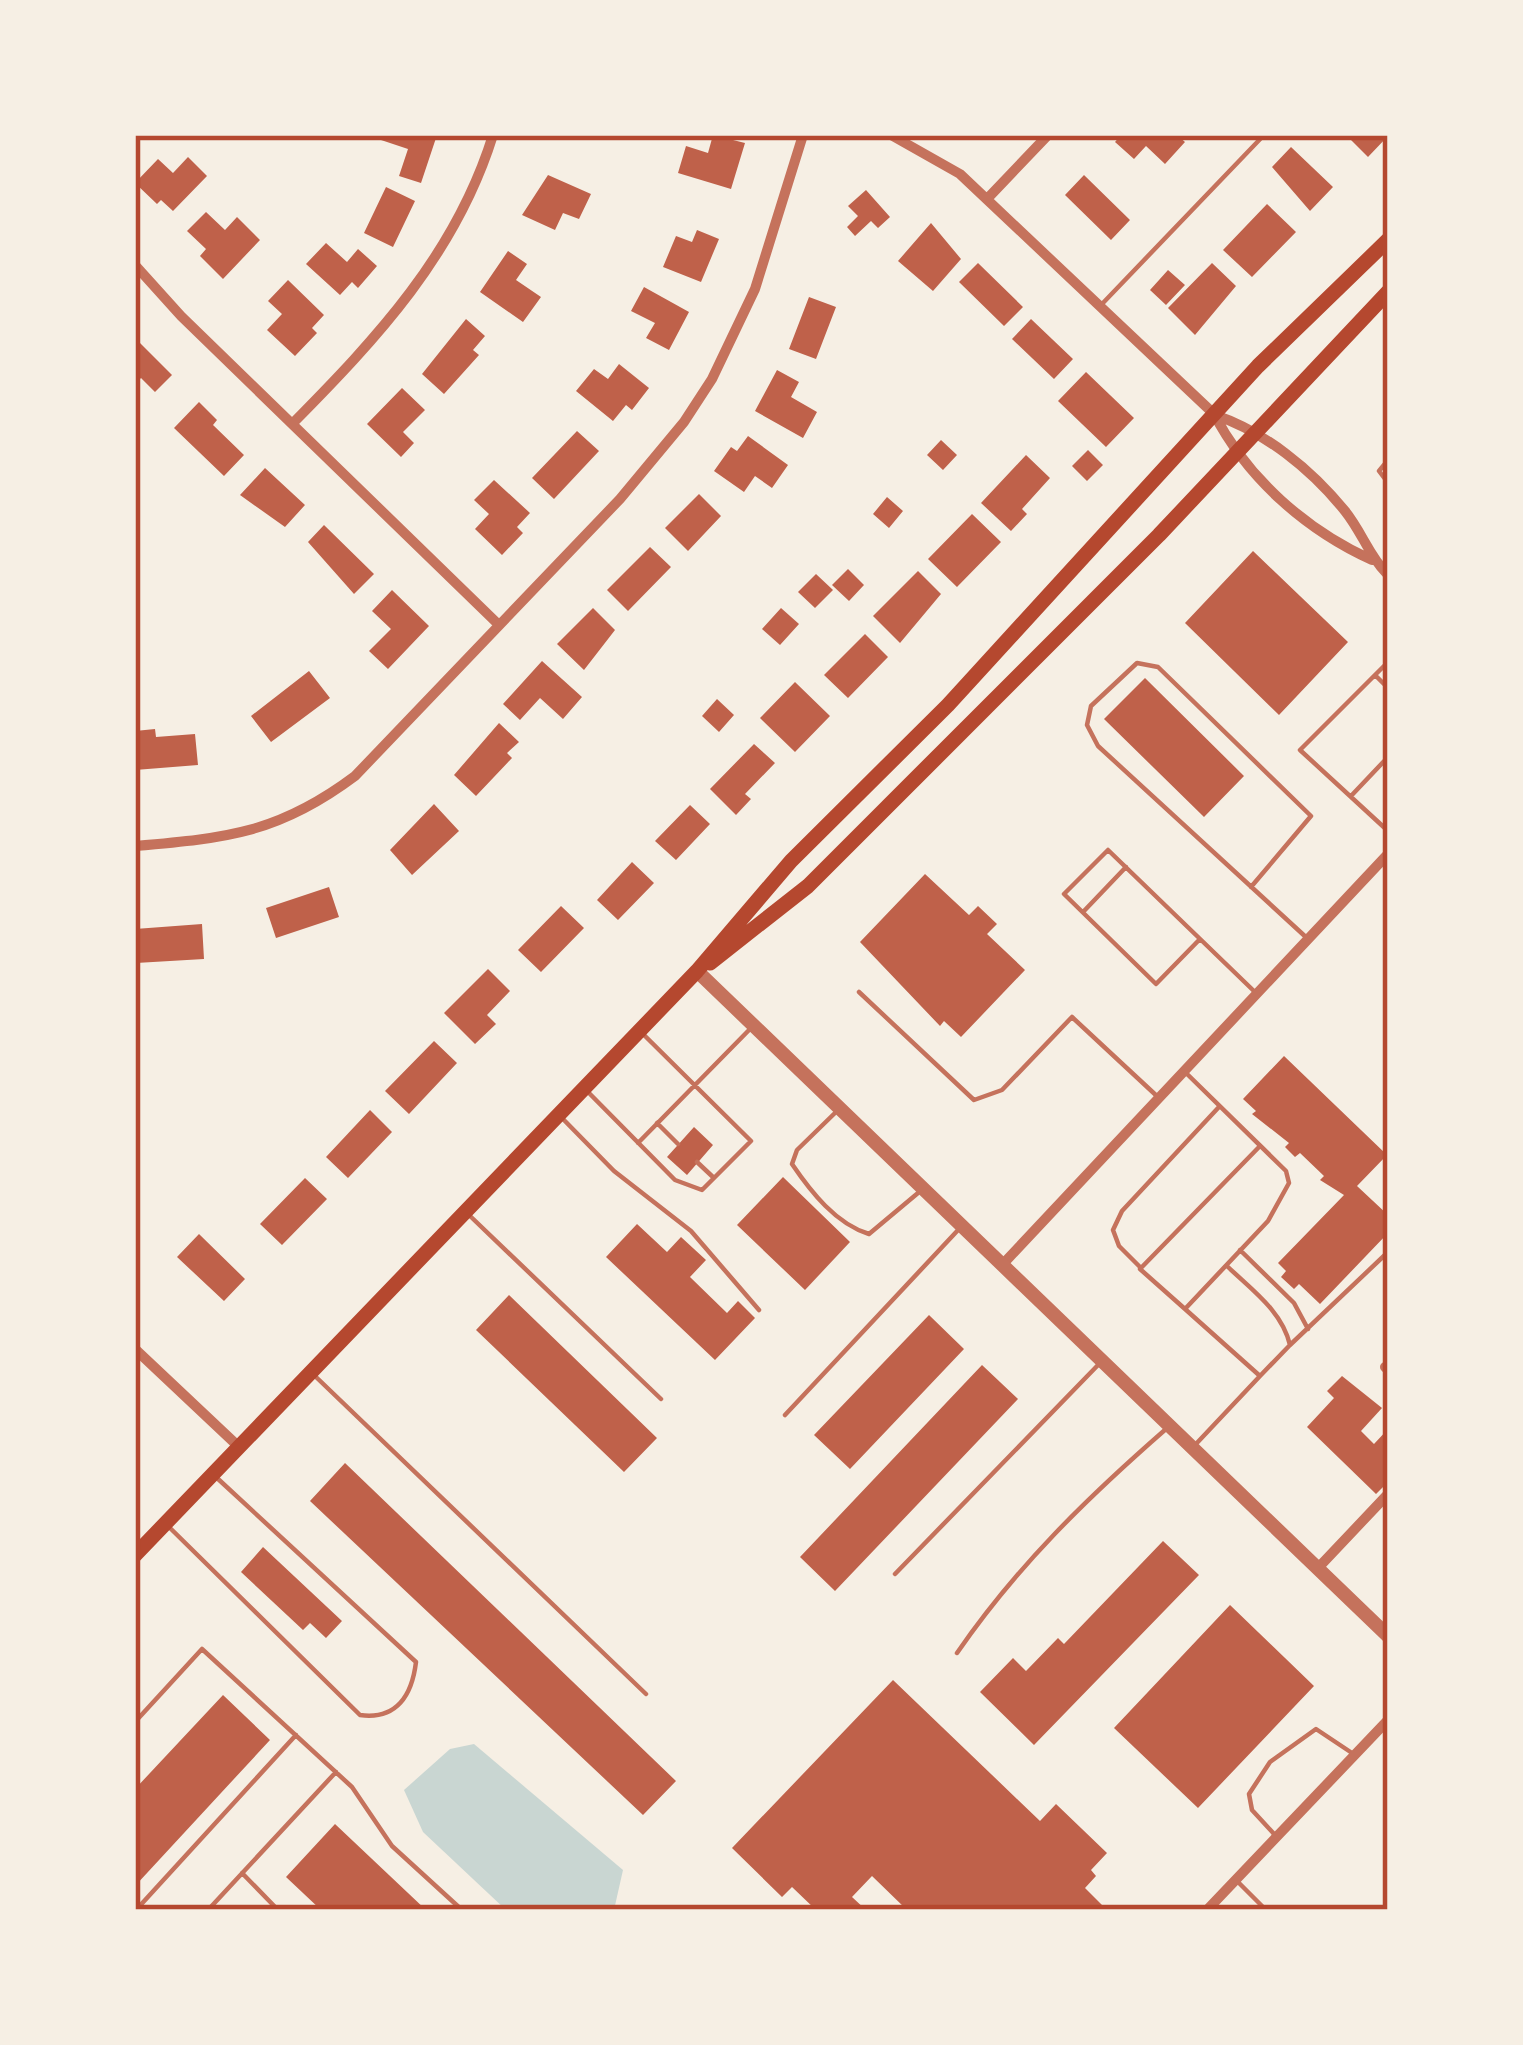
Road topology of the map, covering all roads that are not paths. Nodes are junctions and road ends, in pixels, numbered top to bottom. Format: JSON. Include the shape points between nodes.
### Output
{"nodes":[{"id":1,"x":493,"y":135,"type":"edge"},
{"id":2,"x":803,"y":135,"type":"edge"},
{"id":3,"x":891,"y":135,"type":"edge"},
{"id":4,"x":1048,"y":135,"type":"edge"},
{"id":5,"x":1264,"y":135,"type":"edge"},
{"id":6,"x":987,"y":199,"type":"junction"},
{"id":7,"x":1388,"y":241,"type":"edge"},
{"id":8,"x":135,"y":265,"type":"edge"},
{"id":9,"x":1388,"y":292,"type":"edge"},
{"id":10,"x":1099,"y":307,"type":"junction"},
{"id":11,"x":1214,"y":414,"type":"junction"},
{"id":12,"x":292,"y":424,"type":"junction"},
{"id":13,"x":1258,"y":430,"type":"junction"},
{"id":14,"x":1235,"y":455,"type":"junction"},
{"id":15,"x":1388,"y":460,"type":"edge"},
{"id":16,"x":1388,"y":483,"type":"edge"},
{"id":17,"x":1372,"y":560,"type":"junction"},
{"id":18,"x":1388,"y":575,"type":"edge"},
{"id":19,"x":500,"y":625,"type":"junction"},
{"id":20,"x":1388,"y":662,"type":"edge"},
{"id":21,"x":1375,"y":675,"type":"junction"},
{"id":22,"x":1388,"y":688,"type":"edge"},
{"id":23,"x":1388,"y":757,"type":"edge"},
{"id":24,"x":1351,"y":796,"type":"junction"},
{"id":25,"x":1388,"y":831,"type":"edge"},
{"id":26,"x":135,"y":846,"type":"edge"},
{"id":27,"x":1388,"y":854,"type":"edge"},
{"id":28,"x":1126,"y":867,"type":"junction"},
{"id":29,"x":1251,"y":887,"type":"junction"},
{"id":30,"x":1082,"y":912,"type":"junction"},
{"id":31,"x":1200,"y":939,"type":"junction"},
{"id":32,"x":1309,"y":939,"type":"junction"},
{"id":33,"x":697,"y":971,"type":"junction"},
{"id":34,"x":859,"y":992,"type":"dead end"},
{"id":35,"x":1257,"y":994,"type":"junction"},
{"id":36,"x":755,"y":1024,"type":"junction"},
{"id":37,"x":638,"y":1030,"type":"junction"},
{"id":38,"x":1184,"y":1071,"type":"junction"},
{"id":39,"x":694,"y":1086,"type":"junction"},
{"id":40,"x":583,"y":1088,"type":"junction"},
{"id":41,"x":1159,"y":1098,"type":"junction"},
{"id":42,"x":841,"y":1107,"type":"junction"},
{"id":43,"x":1219,"y":1108,"type":"junction"},
{"id":44,"x":558,"y":1114,"type":"junction"},
{"id":45,"x":657,"y":1123,"type":"junction"},
{"id":46,"x":638,"y":1143,"type":"junction"},
{"id":47,"x":679,"y":1144,"type":"dead end"},
{"id":48,"x":1260,"y":1146,"type":"junction"},
{"id":49,"x":698,"y":1162,"type":"dead end"},
{"id":50,"x":714,"y":1178,"type":"junction"},
{"id":51,"x":924,"y":1187,"type":"junction"},
{"id":52,"x":465,"y":1211,"type":"junction"},
{"id":53,"x":963,"y":1225,"type":"junction"},
{"id":54,"x":1240,"y":1250,"type":"junction"},
{"id":55,"x":1388,"y":1252,"type":"edge"},
{"id":56,"x":1003,"y":1264,"type":"junction"},
{"id":57,"x":1226,"y":1265,"type":"junction"},
{"id":58,"x":1141,"y":1268,"type":"junction"},
{"id":59,"x":759,"y":1310,"type":"dead end"},
{"id":60,"x":1185,"y":1310,"type":"junction"},
{"id":61,"x":1308,"y":1329,"type":"junction"},
{"id":62,"x":1290,"y":1345,"type":"junction"},
{"id":63,"x":135,"y":1349,"type":"edge"},
{"id":64,"x":1102,"y":1360,"type":"junction"},
{"id":65,"x":312,"y":1373,"type":"junction"},
{"id":66,"x":1260,"y":1376,"type":"junction"},
{"id":67,"x":661,"y":1399,"type":"dead end"},
{"id":68,"x":785,"y":1414,"type":"dead end"},
{"id":69,"x":1170,"y":1425,"type":"junction"},
{"id":70,"x":239,"y":1447,"type":"junction"},
{"id":71,"x":1193,"y":1447,"type":"junction"},
{"id":72,"x":212,"y":1474,"type":"junction"},
{"id":73,"x":1388,"y":1494,"type":"edge"},
{"id":74,"x":165,"y":1522,"type":"junction"},
{"id":75,"x":135,"y":1556,"type":"edge"},
{"id":76,"x":1318,"y":1568,"type":"junction"},
{"id":77,"x":895,"y":1574,"type":"dead end"},
{"id":78,"x":1388,"y":1636,"type":"edge"},
{"id":79,"x":957,"y":1653,"type":"dead end"},
{"id":80,"x":646,"y":1694,"type":"dead end"},
{"id":81,"x":1388,"y":1720,"type":"edge"},
{"id":82,"x":135,"y":1722,"type":"edge"},
{"id":83,"x":296,"y":1735,"type":"junction"},
{"id":84,"x":1354,"y":1755,"type":"junction"},
{"id":85,"x":336,"y":1772,"type":"junction"},
{"id":86,"x":1277,"y":1837,"type":"junction"},
{"id":87,"x":242,"y":1873,"type":"junction"},
{"id":88,"x":1236,"y":1880,"type":"junction"},
{"id":89,"x":136,"y":1910,"type":"edge"},
{"id":90,"x":208,"y":1910,"type":"edge"},
{"id":91,"x":278,"y":1910,"type":"edge"},
{"id":92,"x":462,"y":1910,"type":"edge"},
{"id":93,"x":1207,"y":1910,"type":"edge"},
{"id":94,"x":1266,"y":1910,"type":"edge"}],
"edges":[{"from":1,"to":12,"type":"street","via":[[429,270]]},
{"from":2,"to":19,"type":"street","via":[[755,289],[712,379],[650,466]]},
{"from":3,"to":6,"type":"street","via":[[924,149]]},
{"from":4,"to":6,"type":"street"},
{"from":5,"to":10,"type":"lane"},
{"from":6,"to":10,"type":"street"},
{"from":7,"to":11,"type":"main road"},
{"from":8,"to":12,"type":"street"},
{"from":9,"to":13,"type":"main road"},
{"from":10,"to":11,"type":"street"},
{"from":11,"to":13,"type":"street"},
{"from":11,"to":14,"type":"street"},
{"from":11,"to":33,"type":"main road"},
{"from":12,"to":19,"type":"street"},
{"from":13,"to":14,"type":"main road"},
{"from":13,"to":17,"type":"street","via":[[1346,512]]},
{"from":14,"to":17,"type":"street","via":[[1327,539]]},
{"from":14,"to":33,"type":"main road","via":[[808,886]]},
{"from":15,"to":16,"type":"lane","via":[[1379,471]]},
{"from":17,"to":18,"type":"street"},
{"from":19,"to":26,"type":"street","via":[[355,776],[307,812],[236,835]]},
{"from":20,"to":21,"type":"lane"},
{"from":21,"to":22,"type":"lane"},
{"from":21,"to":24,"type":"lane","via":[[1300,750]]},
{"from":23,"to":24,"type":"lane"},
{"from":24,"to":25,"type":"lane"},
{"from":27,"to":32,"type":"street"},
{"from":28,"to":30,"type":"lane"},
{"from":28,"to":30,"type":"lane","via":[[1108,850],[1064,895]]},
{"from":28,"to":31,"type":"lane"},
{"from":29,"to":29,"type":"lane","via":[[1099,746],[1087,725],[1091,706],[1136,663],[1158,667],[1311,816]]},
{"from":29,"to":32,"type":"lane"},
{"from":30,"to":31,"type":"lane","via":[[1156,984]]},
{"from":31,"to":35,"type":"lane"},
{"from":32,"to":35,"type":"street"},
{"from":33,"to":36,"type":"street"},
{"from":33,"to":37,"type":"main road"},
{"from":34,"to":41,"type":"lane","via":[[974,1100],[1002,1090],[1072,1017]]},
{"from":35,"to":38,"type":"street"},
{"from":36,"to":39,"type":"lane"},
{"from":36,"to":42,"type":"street"},
{"from":37,"to":39,"type":"lane"},
{"from":37,"to":40,"type":"main road"},
{"from":38,"to":41,"type":"street"},
{"from":38,"to":43,"type":"lane"},
{"from":39,"to":45,"type":"lane"},
{"from":39,"to":50,"type":"lane","via":[[751,1141]]},
{"from":40,"to":44,"type":"main road"},
{"from":40,"to":46,"type":"lane"},
{"from":41,"to":56,"type":"street"},
{"from":42,"to":51,"type":"street"},
{"from":42,"to":51,"type":"lane","via":[[792,1165],[829,1208],[869,1234]]},
{"from":43,"to":48,"type":"lane"},
{"from":43,"to":58,"type":"lane","via":[[1122,1211],[1113,1230]]},
{"from":44,"to":52,"type":"main road"},
{"from":44,"to":59,"type":"lane","via":[[691,1231]]},
{"from":45,"to":46,"type":"lane"},
{"from":45,"to":47,"type":"lane"},
{"from":46,"to":50,"type":"lane","via":[[676,1180],[702,1190]]},
{"from":48,"to":54,"type":"lane","via":[[1289,1184]]},
{"from":48,"to":58,"type":"lane"},
{"from":49,"to":50,"type":"lane"},
{"from":51,"to":53,"type":"street"},
{"from":52,"to":65,"type":"main road"},
{"from":52,"to":67,"type":"lane"},
{"from":53,"to":56,"type":"street"},
{"from":53,"to":68,"type":"lane"},
{"from":54,"to":57,"type":"lane"},
{"from":54,"to":61,"type":"lane","via":[[1294,1303]]},
{"from":55,"to":61,"type":"lane"},
{"from":56,"to":64,"type":"street"},
{"from":57,"to":60,"type":"lane"},
{"from":57,"to":62,"type":"lane","via":[[1273,1310]]},
{"from":58,"to":60,"type":"lane"},
{"from":60,"to":66,"type":"lane"},
{"from":61,"to":62,"type":"lane"},
{"from":62,"to":66,"type":"lane"},
{"from":63,"to":70,"type":"street"},
{"from":64,"to":69,"type":"street"},
{"from":64,"to":77,"type":"lane"},
{"from":65,"to":70,"type":"main road"},
{"from":65,"to":80,"type":"lane"},
{"from":66,"to":71,"type":"lane"},
{"from":69,"to":71,"type":"street"},
{"from":69,"to":79,"type":"lane","via":[[1070,1514],[1006,1583]]},
{"from":70,"to":72,"type":"main road"},
{"from":71,"to":76,"type":"street"},
{"from":72,"to":74,"type":"main road"},
{"from":72,"to":74,"type":"lane","via":[[416,1662],[412,1690],[393,1711],[360,1715]]},
{"from":73,"to":76,"type":"street"},
{"from":74,"to":75,"type":"main road"},
{"from":76,"to":78,"type":"street"},
{"from":81,"to":84,"type":"street"},
{"from":82,"to":83,"type":"lane","via":[[202,1649]]},
{"from":83,"to":85,"type":"lane"},
{"from":83,"to":89,"type":"lane"},
{"from":84,"to":86,"type":"street"},
{"from":84,"to":86,"type":"lane","via":[[1316,1730],[1270,1762],[1249,1794],[1252,1810]]},
{"from":85,"to":87,"type":"lane"},
{"from":85,"to":92,"type":"lane","via":[[392,1846]]},
{"from":86,"to":88,"type":"street"},
{"from":87,"to":90,"type":"lane"},
{"from":87,"to":91,"type":"lane"},
{"from":88,"to":93,"type":"street"},
{"from":88,"to":94,"type":"lane"}]}
